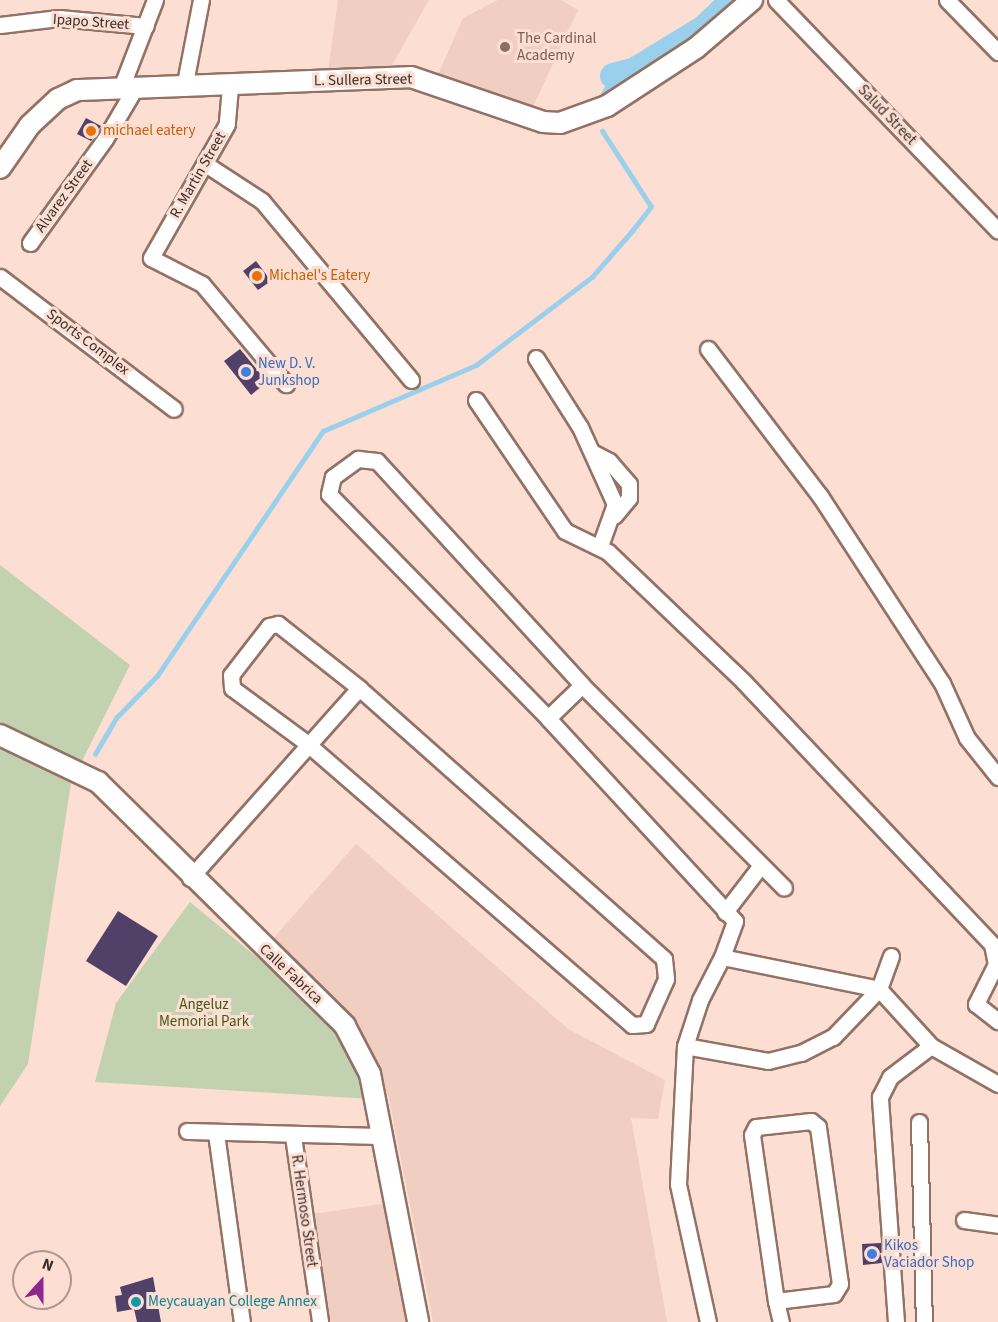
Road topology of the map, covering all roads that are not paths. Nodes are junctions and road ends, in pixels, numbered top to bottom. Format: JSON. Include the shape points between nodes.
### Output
{"nodes":[{"id":1,"x":155,"y":0,"type":"edge"},
{"id":2,"x":201,"y":0,"type":"edge"},
{"id":3,"x":752,"y":0,"type":"edge"},
{"id":4,"x":776,"y":0,"type":"edge"},
{"id":5,"x":947,"y":0,"type":"edge"},
{"id":6,"x":0,"y":26,"type":"edge"},
{"id":7,"x":146,"y":26,"type":"junction"},
{"id":8,"x":998,"y":52,"type":"edge"},
{"id":9,"x":230,"y":87,"type":"junction"},
{"id":10,"x":128,"y":88,"type":"junction"},
{"id":11,"x":184,"y":88,"type":"junction"},
{"id":12,"x":207,"y":165,"type":"junction"},
{"id":13,"x":0,"y":168,"type":"edge"},
{"id":14,"x":998,"y":231,"type":"edge"},
{"id":15,"x":30,"y":243,"type":"dead end"},
{"id":16,"x":0,"y":277,"type":"edge"},
{"id":17,"x":708,"y":349,"type":"dead end"},
{"id":18,"x":536,"y":358,"type":"dead end"},
{"id":19,"x":411,"y":380,"type":"dead end"},
{"id":20,"x":286,"y":384,"type":"dead end"},
{"id":21,"x":476,"y":400,"type":"dead end"},
{"id":22,"x":174,"y":409,"type":"dead end"},
{"id":23,"x":600,"y":546,"type":"junction"},
{"id":24,"x":582,"y":685,"type":"junction"},
{"id":25,"x":359,"y":688,"type":"junction"},
{"id":26,"x":548,"y":718,"type":"junction"},
{"id":27,"x":0,"y":735,"type":"edge"},
{"id":28,"x":308,"y":744,"type":"junction"},
{"id":29,"x":998,"y":777,"type":"edge"},
{"id":30,"x":761,"y":865,"type":"junction"},
{"id":31,"x":190,"y":878,"type":"junction"},
{"id":32,"x":784,"y":888,"type":"dead end"},
{"id":33,"x":725,"y":912,"type":"junction"},
{"id":34,"x":891,"y":956,"type":"dead end"},
{"id":35,"x":722,"y":957,"type":"junction"},
{"id":36,"x":879,"y":989,"type":"junction"},
{"id":37,"x":998,"y":1021,"type":"edge"},
{"id":38,"x":685,"y":1046,"type":"junction"},
{"id":39,"x":931,"y":1046,"type":"junction"},
{"id":40,"x":998,"y":1084,"type":"edge"},
{"id":41,"x":920,"y":1122,"type":"dead end"},
{"id":42,"x":187,"y":1131,"type":"dead end"},
{"id":43,"x":216,"y":1133,"type":"junction"},
{"id":44,"x":293,"y":1136,"type":"junction"},
{"id":45,"x":381,"y":1136,"type":"junction"},
{"id":46,"x":964,"y":1220,"type":"dead end"},
{"id":47,"x":998,"y":1225,"type":"edge"},
{"id":48,"x":776,"y":1301,"type":"junction"},
{"id":49,"x":243,"y":1322,"type":"edge"},
{"id":50,"x":320,"y":1322,"type":"edge"},
{"id":51,"x":418,"y":1322,"type":"edge"},
{"id":52,"x":708,"y":1322,"type":"edge"},
{"id":53,"x":781,"y":1322,"type":"edge"},
{"id":54,"x":896,"y":1322,"type":"edge"},
{"id":55,"x":924,"y":1322,"type":"edge"}],
"edges":[{"from":1,"to":7,"type":"street","name":"Ipapo Street"},
{"from":2,"to":11,"type":"street"},
{"from":3,"to":9,"type":"street","name":"L. Sullera Street","via":[[696,48],[617,99],[560,123],[543,122],[411,77]]},
{"from":4,"to":14,"type":"street","name":"Salud Street"},
{"from":5,"to":8,"type":"street"},
{"from":6,"to":7,"type":"street","name":"Ipapo Street","via":[[59,18]]},
{"from":7,"to":10,"type":"street","name":"Ipapo Street"},
{"from":9,"to":11,"type":"street","name":"L. Sullera Street"},
{"from":9,"to":12,"type":"street","name":"R. Martin Street","via":[[226,124]]},
{"from":10,"to":11,"type":"street","name":"L. Sullera Street"},
{"from":10,"to":13,"type":"street","name":"L. Sullera Street","via":[[76,90],[58,99],[30,125]]},
{"from":10,"to":15,"type":"street","name":"Alvarez Street","via":[[105,139]]},
{"from":12,"to":19,"type":"street","via":[[262,201]]},
{"from":12,"to":20,"type":"street","name":"R. Martin Street","via":[[151,258],[202,284]]},
{"from":16,"to":22,"type":"street","name":"Sports Complex"},
{"from":17,"to":29,"type":"street","via":[[820,496],[942,683],[968,738]]},
{"from":18,"to":23,"type":"street","via":[[592,452],[615,504],[614,516]]},
{"from":21,"to":23,"type":"street","via":[[565,531]]},
{"from":23,"to":37,"type":"street","via":[[743,681],[992,944],[996,964],[976,1004],[980,1011]]},
{"from":24,"to":26,"type":"street"},
{"from":24,"to":26,"type":"street","via":[[377,461],[358,459],[333,477],[329,494]]},
{"from":24,"to":30,"type":"street"},
{"from":25,"to":28,"type":"street"},
{"from":25,"to":28,"type":"street","via":[[288,628],[269,626],[230,682]]},
{"from":25,"to":28,"type":"street","via":[[664,959],[666,979],[646,1024],[632,1025]]},
{"from":26,"to":33,"type":"street"},
{"from":27,"to":31,"type":"street","name":"Calle Fabrica","via":[[90,776]]},
{"from":28,"to":31,"type":"street"},
{"from":30,"to":32,"type":"street"},
{"from":30,"to":33,"type":"street"},
{"from":31,"to":45,"type":"street","name":"Calle Fabrica","via":[[345,1026],[370,1074]]},
{"from":33,"to":35,"type":"street","via":[[735,921]]},
{"from":34,"to":36,"type":"street"},
{"from":35,"to":36,"type":"street"},
{"from":35,"to":38,"type":"street","via":[[700,1000]]},
{"from":36,"to":38,"type":"street","via":[[833,1037],[801,1053],[768,1061]]},
{"from":36,"to":39,"type":"street"},
{"from":38,"to":52,"type":"street","via":[[678,1185]]},
{"from":39,"to":40,"type":"street"},
{"from":39,"to":54,"type":"street","via":[[890,1077],[880,1097]]},
{"from":41,"to":55,"type":"street"},
{"from":42,"to":43,"type":"street"},
{"from":43,"to":44,"type":"street"},
{"from":43,"to":49,"type":"street"},
{"from":44,"to":45,"type":"street"},
{"from":44,"to":50,"type":"street","name":"R. Hermoso Street"},
{"from":45,"to":51,"type":"street","name":"Calle Fabrica"},
{"from":46,"to":47,"type":"street"},
{"from":48,"to":48,"type":"street","via":[[753,1131],[811,1121],[818,1127],[840,1284],[834,1294]]},
{"from":48,"to":53,"type":"street"}]}
